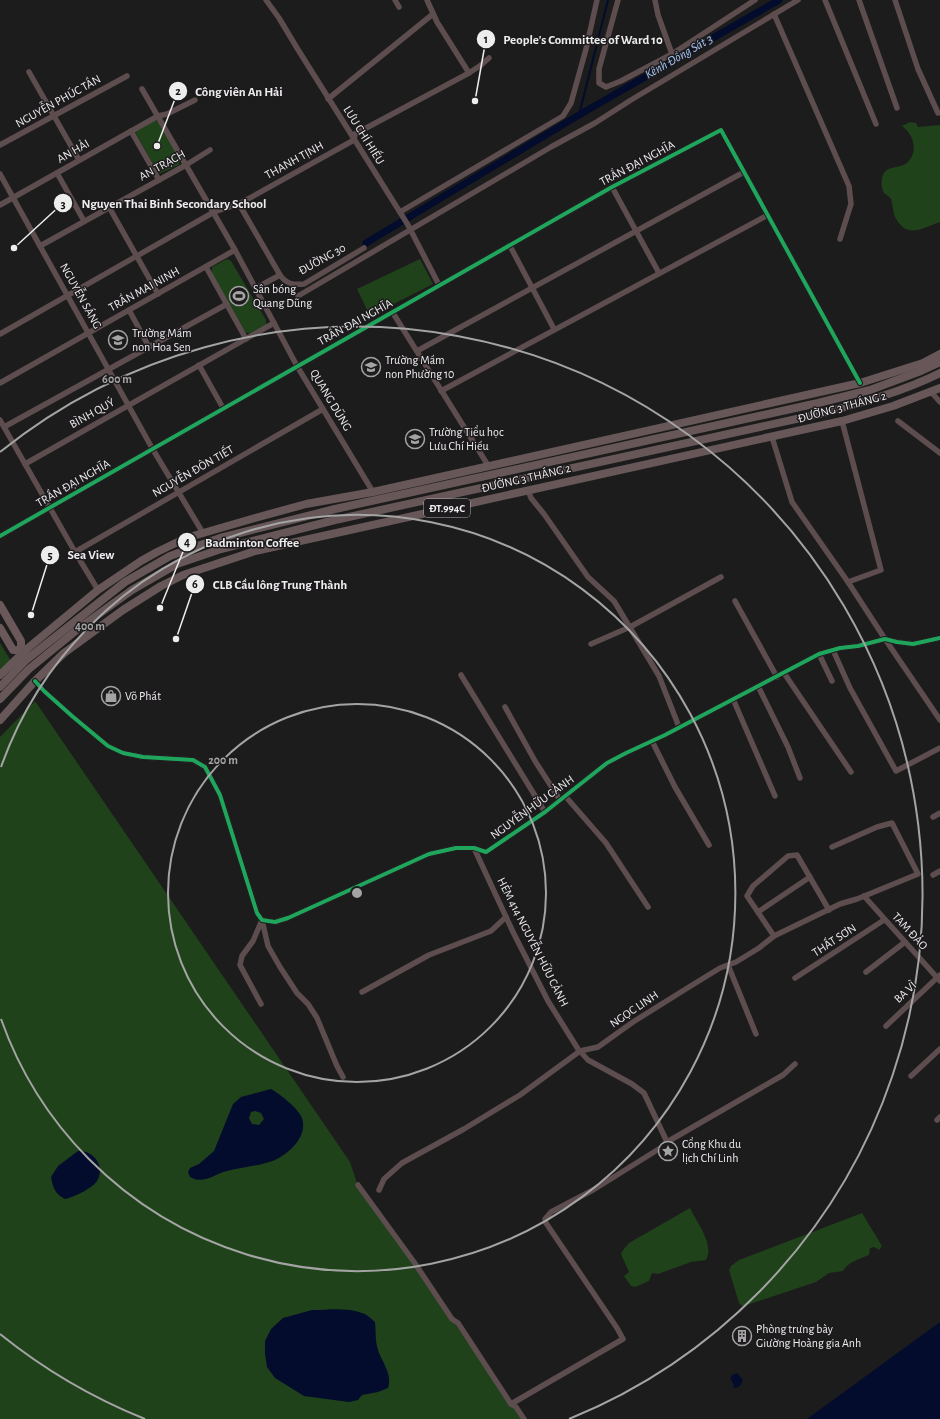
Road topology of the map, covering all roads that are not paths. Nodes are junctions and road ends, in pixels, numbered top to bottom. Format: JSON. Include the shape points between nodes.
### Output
{"nodes":[{"id":1,"x":266,"y":0,"type":"edge"},
{"id":2,"x":395,"y":0,"type":"edge"},
{"id":3,"x":427,"y":0,"type":"edge"},
{"id":4,"x":597,"y":0,"type":"edge"},
{"id":5,"x":618,"y":0,"type":"edge"},
{"id":6,"x":655,"y":0,"type":"edge"},
{"id":7,"x":755,"y":0,"type":"edge"},
{"id":8,"x":798,"y":0,"type":"edge"},
{"id":9,"x":825,"y":0,"type":"edge"},
{"id":10,"x":859,"y":0,"type":"edge"},
{"id":11,"x":895,"y":0,"type":"edge"},
{"id":12,"x":399,"y":7,"type":"dead end"},
{"id":13,"x":433,"y":14,"type":"junction"},
{"id":14,"x":774,"y":14,"type":"junction"},
{"id":15,"x":672,"y":54,"type":"junction"},
{"id":16,"x":489,"y":58,"type":"dead end"},
{"id":17,"x":29,"y":72,"type":"dead end"},
{"id":18,"x":468,"y":73,"type":"junction"},
{"id":19,"x":127,"y":76,"type":"dead end"},
{"id":20,"x":142,"y":89,"type":"dead end"},
{"id":21,"x":328,"y":99,"type":"junction"},
{"id":22,"x":195,"y":100,"type":"dead end"},
{"id":23,"x":897,"y":108,"type":"dead end"},
{"id":24,"x":938,"y":113,"type":"dead end"},
{"id":25,"x":54,"y":116,"type":"junction"},
{"id":26,"x":158,"y":116,"type":"junction"},
{"id":27,"x":876,"y":124,"type":"dead end"},
{"id":28,"x":131,"y":131,"type":"junction"},
{"id":29,"x":354,"y":140,"type":"junction"},
{"id":30,"x":0,"y":145,"type":"edge"},
{"id":31,"x":210,"y":150,"type":"dead end"},
{"id":32,"x":80,"y":160,"type":"junction"},
{"id":33,"x":186,"y":165,"type":"junction"},
{"id":34,"x":744,"y":172,"type":"junction"},
{"id":35,"x":57,"y":173,"type":"junction"},
{"id":36,"x":0,"y":174,"type":"edge"},
{"id":37,"x":159,"y":180,"type":"junction"},
{"id":38,"x":612,"y":187,"type":"junction"},
{"id":39,"x":13,"y":198,"type":"junction"},
{"id":40,"x":239,"y":204,"type":"junction"},
{"id":41,"x":0,"y":205,"type":"edge"},
{"id":42,"x":109,"y":207,"type":"junction"},
{"id":43,"x":214,"y":212,"type":"junction"},
{"id":44,"x":400,"y":213,"type":"junction"},
{"id":45,"x":768,"y":215,"type":"junction"},
{"id":46,"x":84,"y":221,"type":"junction"},
{"id":47,"x":410,"y":228,"type":"junction"},
{"id":48,"x":637,"y":231,"type":"junction"},
{"id":49,"x":840,"y":239,"type":"dead end"},
{"id":50,"x":40,"y":246,"type":"junction"},
{"id":51,"x":510,"y":246,"type":"junction"},
{"id":52,"x":364,"y":248,"type":"dead end"},
{"id":53,"x":235,"y":250,"type":"junction"},
{"id":54,"x":136,"y":257,"type":"junction"},
{"id":55,"x":206,"y":267,"type":"junction"},
{"id":56,"x":659,"y":273,"type":"junction"},
{"id":57,"x":280,"y":275,"type":"junction"},
{"id":58,"x":439,"y":285,"type":"junction"},
{"id":59,"x":256,"y":288,"type":"junction"},
{"id":60,"x":533,"y":288,"type":"junction"},
{"id":61,"x":158,"y":294,"type":"junction"},
{"id":62,"x":67,"y":296,"type":"junction"},
{"id":63,"x":298,"y":296,"type":"dead end"},
{"id":64,"x":227,"y":304,"type":"junction"},
{"id":65,"x":129,"y":310,"type":"junction"},
{"id":66,"x":393,"y":313,"type":"junction"},
{"id":67,"x":274,"y":323,"type":"junction"},
{"id":68,"x":554,"y":329,"type":"junction"},
{"id":69,"x":88,"y":333,"type":"junction"},
{"id":70,"x":0,"y":334,"type":"edge"},
{"id":71,"x":246,"y":338,"type":"junction"},
{"id":72,"x":149,"y":347,"type":"junction"},
{"id":73,"x":417,"y":351,"type":"junction"},
{"id":74,"x":940,"y":354,"type":"edge"},
{"id":75,"x":940,"y":362,"type":"edge"},
{"id":76,"x":199,"y":366,"type":"junction"},
{"id":77,"x":297,"y":366,"type":"junction"},
{"id":78,"x":109,"y":369,"type":"junction"},
{"id":79,"x":940,"y":373,"type":"edge"},
{"id":80,"x":0,"y":383,"type":"edge"},
{"id":81,"x":860,"y":383,"type":"junction"},
{"id":82,"x":940,"y":388,"type":"edge"},
{"id":83,"x":441,"y":391,"type":"junction"},
{"id":84,"x":931,"y":392,"type":"junction"},
{"id":85,"x":940,"y":402,"type":"edge"},
{"id":86,"x":129,"y":405,"type":"junction"},
{"id":87,"x":223,"y":408,"type":"junction"},
{"id":88,"x":323,"y":409,"type":"junction"},
{"id":89,"x":0,"y":420,"type":"edge"},
{"id":90,"x":842,"y":421,"type":"junction"},
{"id":91,"x":898,"y":421,"type":"dead end"},
{"id":92,"x":4,"y":427,"type":"junction"},
{"id":93,"x":772,"y":437,"type":"junction"},
{"id":94,"x":152,"y":448,"type":"junction"},
{"id":95,"x":940,"y":452,"type":"edge"},
{"id":96,"x":525,"y":458,"type":"junction"},
{"id":97,"x":25,"y":464,"type":"junction"},
{"id":98,"x":488,"y":466,"type":"junction"},
{"id":99,"x":526,"y":467,"type":"junction"},
{"id":100,"x":492,"y":474,"type":"junction"},
{"id":101,"x":502,"y":483,"type":"junction"},
{"id":102,"x":528,"y":490,"type":"junction"},
{"id":103,"x":178,"y":492,"type":"junction"},
{"id":104,"x":374,"y":492,"type":"junction"},
{"id":105,"x":505,"y":495,"type":"junction"},
{"id":106,"x":49,"y":508,"type":"junction"},
{"id":107,"x":203,"y":533,"type":"junction"},
{"id":108,"x":0,"y":536,"type":"edge"},
{"id":109,"x":75,"y":552,"type":"junction"},
{"id":110,"x":158,"y":575,"type":"junction"},
{"id":111,"x":721,"y":577,"type":"dead end"},
{"id":112,"x":848,"y":582,"type":"junction"},
{"id":113,"x":165,"y":584,"type":"junction"},
{"id":114,"x":98,"y":590,"type":"junction"},
{"id":115,"x":735,"y":601,"type":"dead end"},
{"id":116,"x":0,"y":605,"type":"edge"},
{"id":117,"x":630,"y":627,"type":"junction"},
{"id":118,"x":0,"y":628,"type":"edge"},
{"id":119,"x":940,"y":638,"type":"edge"},
{"id":120,"x":885,"y":639,"type":"junction"},
{"id":121,"x":591,"y":644,"type":"dead end"},
{"id":122,"x":833,"y":650,"type":"junction"},
{"id":123,"x":818,"y":654,"type":"junction"},
{"id":124,"x":25,"y":658,"type":"junction"},
{"id":125,"x":784,"y":673,"type":"junction"},
{"id":126,"x":461,"y":675,"type":"dead end"},
{"id":127,"x":0,"y":676,"type":"edge"},
{"id":128,"x":777,"y":677,"type":"junction"},
{"id":129,"x":36,"y":681,"type":"junction"},
{"id":130,"x":832,"y":681,"type":"dead end"},
{"id":131,"x":758,"y":686,"type":"junction"},
{"id":132,"x":0,"y":688,"type":"edge"},
{"id":133,"x":0,"y":699,"type":"edge"},
{"id":134,"x":733,"y":699,"type":"junction"},
{"id":135,"x":505,"y":707,"type":"dead end"},
{"id":136,"x":0,"y":720,"type":"edge"},
{"id":137,"x":940,"y":720,"type":"edge"},
{"id":138,"x":679,"y":727,"type":"junction"},
{"id":139,"x":652,"y":741,"type":"junction"},
{"id":140,"x":940,"y":748,"type":"edge"},
{"id":141,"x":851,"y":772,"type":"dead end"},
{"id":142,"x":800,"y":778,"type":"dead end"},
{"id":143,"x":775,"y":796,"type":"dead end"},
{"id":144,"x":566,"y":797,"type":"junction"},
{"id":145,"x":560,"y":800,"type":"junction"},
{"id":146,"x":545,"y":812,"type":"junction"},
{"id":147,"x":940,"y":813,"type":"edge"},
{"id":148,"x":934,"y":817,"type":"dead end"},
{"id":149,"x":709,"y":845,"type":"dead end"},
{"id":150,"x":832,"y":847,"type":"dead end"},
{"id":151,"x":474,"y":848,"type":"junction"},
{"id":152,"x":940,"y":871,"type":"edge"},
{"id":153,"x":933,"y":875,"type":"dead end"},
{"id":154,"x":810,"y":877,"type":"junction"},
{"id":155,"x":864,"y":896,"type":"junction"},
{"id":156,"x":648,"y":906,"type":"dead end"},
{"id":157,"x":829,"y":910,"type":"junction"},
{"id":158,"x":758,"y":912,"type":"junction"},
{"id":159,"x":506,"y":917,"type":"junction"},
{"id":160,"x":262,"y":920,"type":"junction"},
{"id":161,"x":884,"y":920,"type":"junction"},
{"id":162,"x":774,"y":936,"type":"junction"},
{"id":163,"x":905,"y":942,"type":"junction"},
{"id":164,"x":728,"y":965,"type":"junction"},
{"id":165,"x":866,"y":972,"type":"dead end"},
{"id":166,"x":795,"y":978,"type":"dead end"},
{"id":167,"x":939,"y":978,"type":"edge"},
{"id":168,"x":362,"y":992,"type":"dead end"},
{"id":169,"x":261,"y":1004,"type":"dead end"},
{"id":170,"x":886,"y":1026,"type":"dead end"},
{"id":171,"x":756,"y":1034,"type":"dead end"},
{"id":172,"x":940,"y":1049,"type":"edge"},
{"id":173,"x":580,"y":1051,"type":"junction"},
{"id":174,"x":794,"y":1064,"type":"dead end"},
{"id":175,"x":911,"y":1076,"type":"dead end"},
{"id":176,"x":343,"y":1077,"type":"dead end"},
{"id":177,"x":669,"y":1143,"type":"junction"},
{"id":178,"x":358,"y":1185,"type":"dead end"},
{"id":179,"x":379,"y":1190,"type":"dead end"},
{"id":180,"x":511,"y":1404,"type":"junction"},
{"id":181,"x":524,"y":1419,"type":"edge"}],
"edges":[{"from":1,"to":21,"type":"street","name":"LƯU CHÍ HIẾU","via":[[280,18]]},
{"from":2,"to":12,"type":"street"},
{"from":3,"to":13,"type":"street"},
{"from":4,"to":44,"type":"street","via":[[571,104],[563,116]]},
{"from":5,"to":15,"type":"street","via":[[599,69],[598,80],[601,85],[612,85]]},
{"from":6,"to":15,"type":"street"},
{"from":7,"to":15,"type":"street"},
{"from":8,"to":14,"type":"street"},
{"from":9,"to":27,"type":"street"},
{"from":10,"to":23,"type":"street"},
{"from":11,"to":24,"type":"street","via":[[918,70]]},
{"from":13,"to":18,"type":"street"},
{"from":13,"to":21,"type":"street"},
{"from":14,"to":47,"type":"street","via":[[595,123]]},
{"from":14,"to":49,"type":"street","via":[[849,186],[851,204]]},
{"from":16,"to":18,"type":"street","name":"THANH TỊNH"},
{"from":17,"to":25,"type":"street"},
{"from":18,"to":29,"type":"street","name":"THANH TỊNH","via":[[355,134]]},
{"from":19,"to":25,"type":"street","name":"NGUYỄN PHÚC TẦN"},
{"from":20,"to":26,"type":"street","name":"QUANG DŨNG"},
{"from":21,"to":29,"type":"street","name":"LƯU CHÍ HIẾU"},
{"from":22,"to":26,"type":"street","name":"AN HẢI"},
{"from":25,"to":30,"type":"street","name":"NGUYỄN PHÚC TẦN"},
{"from":25,"to":32,"type":"street"},
{"from":26,"to":28,"type":"street","name":"AN HẢI"},
{"from":26,"to":33,"type":"street","name":"QUANG DŨNG"},
{"from":28,"to":32,"type":"street","name":"AN HẢI"},
{"from":28,"to":37,"type":"street"},
{"from":29,"to":40,"type":"street","name":"THANH TỊNH"},
{"from":29,"to":44,"type":"street","name":"LƯU CHÍ HIẾU"},
{"from":31,"to":33,"type":"street","name":"AN TRẠCH"},
{"from":32,"to":35,"type":"street","name":"AN HẢI"},
{"from":33,"to":37,"type":"street","name":"AN TRẠCH"},
{"from":33,"to":43,"type":"street","name":"QUANG DŨNG"},
{"from":34,"to":38,"type":"street","name":"TRẦN ĐẠI NGHĨA","via":[[721,130]]},
{"from":34,"to":45,"type":"street"},
{"from":34,"to":48,"type":"street"},
{"from":35,"to":39,"type":"street","name":"AN HẢI"},
{"from":35,"to":46,"type":"street"},
{"from":36,"to":39,"type":"street","name":"NGUYỄN SÁNG"},
{"from":37,"to":42,"type":"street","name":"AN TRẠCH"},
{"from":38,"to":48,"type":"street"},
{"from":38,"to":51,"type":"street","name":"TRẦN ĐẠI NGHĨA"},
{"from":39,"to":41,"type":"street","name":"AN HẢI"},
{"from":39,"to":50,"type":"street","name":"NGUYỄN SÁNG"},
{"from":40,"to":43,"type":"street","name":"THANH TỊNH"},
{"from":40,"to":57,"type":"street","name":"ĐƯỜNG 30"},
{"from":42,"to":46,"type":"street","name":"AN TRẠCH"},
{"from":42,"to":54,"type":"street"},
{"from":43,"to":53,"type":"street","name":"QUANG DŨNG"},
{"from":43,"to":54,"type":"street","name":"THANH TỊNH"},
{"from":44,"to":47,"type":"street","name":"LƯU CHÍ HIẾU"},
{"from":45,"to":56,"type":"street"},
{"from":45,"to":81,"type":"street"},
{"from":46,"to":50,"type":"street","name":"AN TRẠCH"},
{"from":47,"to":58,"type":"street","name":"LƯU CHÍ HIẾU"},
{"from":47,"to":63,"type":"street"},
{"from":48,"to":56,"type":"street"},
{"from":48,"to":60,"type":"street"},
{"from":50,"to":62,"type":"street","name":"NGUYỄN SÁNG"},
{"from":51,"to":58,"type":"street","name":"TRẦN ĐẠI NGHĨA"},
{"from":51,"to":60,"type":"street"},
{"from":52,"to":57,"type":"street","name":"ĐƯỜNG 30","via":[[304,284],[288,284]]},
{"from":53,"to":55,"type":"street","name":"TRẦN MAI NINH"},
{"from":53,"to":59,"type":"street","name":"QUANG DŨNG"},
{"from":54,"to":61,"type":"street"},
{"from":54,"to":62,"type":"street","name":"THANH TỊNH"},
{"from":55,"to":61,"type":"street","name":"TRẦN MAI NINH"},
{"from":55,"to":64,"type":"street"},
{"from":56,"to":68,"type":"street"},
{"from":57,"to":59,"type":"street"},
{"from":58,"to":66,"type":"street","name":"TRẦN ĐẠI NGHĨA"},
{"from":59,"to":67,"type":"street","name":"QUANG DŨNG"},
{"from":60,"to":68,"type":"street"},
{"from":60,"to":73,"type":"street"},
{"from":61,"to":65,"type":"street","name":"TRẦN MAI NINH"},
{"from":62,"to":69,"type":"street","name":"NGUYỄN SÁNG"},
{"from":62,"to":70,"type":"street","name":"THANH TỊNH"},
{"from":64,"to":71,"type":"street"},
{"from":64,"to":72,"type":"street"},
{"from":65,"to":69,"type":"street","name":"TRẦN MAI NINH"},
{"from":65,"to":72,"type":"street"},
{"from":66,"to":73,"type":"street"},
{"from":66,"to":77,"type":"street","name":"TRẦN ĐẠI NGHĨA"},
{"from":67,"to":71,"type":"street","name":"BÌNH QUÝ"},
{"from":67,"to":77,"type":"street","name":"QUANG DŨNG"},
{"from":68,"to":83,"type":"street"},
{"from":69,"to":78,"type":"street","name":"NGUYỄN SÁNG"},
{"from":69,"to":80,"type":"street","name":"TRẦN MAI NINH"},
{"from":71,"to":76,"type":"street","name":"BÌNH QUÝ"},
{"from":72,"to":78,"type":"street"},
{"from":73,"to":83,"type":"street"},
{"from":74,"to":81,"type":"main road","name":"ĐƯỜNG 3 THÁNG 2","number":"ĐT.994C","via":[[923,363]]},
{"from":75,"to":99,"type":"main road","name":"ĐƯỜNG 3 THÁNG 2","number":"ĐT.994C","via":[[870,390]]},
{"from":76,"to":86,"type":"street","name":"BÌNH QUÝ"},
{"from":76,"to":87,"type":"street"},
{"from":77,"to":87,"type":"street","name":"TRẦN ĐẠI NGHĨA"},
{"from":77,"to":88,"type":"street","name":"QUANG DŨNG"},
{"from":78,"to":86,"type":"street","name":"NGUYỄN SÁNG"},
{"from":78,"to":92,"type":"street"},
{"from":79,"to":101,"type":"main road","name":"ĐƯỜNG 3 THÁNG 2","number":"ĐT.994C","via":[[923,382],[872,400],[819,414]]},
{"from":81,"to":96,"type":"main road","name":"ĐƯỜNG 3 THÁNG 2","number":"ĐT.994C"},
{"from":82,"to":84,"type":"main road","name":"ĐƯỜNG 3 THÁNG 2","number":"ĐT.994C"},
{"from":83,"to":98,"type":"street"},
{"from":84,"to":85,"type":"street"},
{"from":84,"to":90,"type":"main road","name":"ĐƯỜNG 3 THÁNG 2","number":"ĐT.994C"},
{"from":86,"to":94,"type":"street","name":"NGUYỄN SÁNG"},
{"from":86,"to":97,"type":"street","name":"BÌNH QUÝ"},
{"from":87,"to":94,"type":"street","name":"TRẦN ĐẠI NGHĨA"},
{"from":88,"to":103,"type":"street","name":"NGUYỄN ĐÔN TIẾT"},
{"from":88,"to":104,"type":"street","name":"QUANG DŨNG"},
{"from":89,"to":92,"type":"street"},
{"from":90,"to":93,"type":"main road","name":"ĐƯỜNG 3 THÁNG 2","number":"ĐT.994C"},
{"from":90,"to":112,"type":"street","via":[[881,570]]},
{"from":91,"to":95,"type":"street"},
{"from":92,"to":97,"type":"street"},
{"from":93,"to":102,"type":"main road","name":"ĐƯỜNG 3 THÁNG 2","number":"ĐT.994C"},
{"from":93,"to":112,"type":"street","via":[[792,502]]},
{"from":94,"to":103,"type":"street","name":"NGUYỄN SÁNG"},
{"from":94,"to":106,"type":"street","name":"TRẦN ĐẠI NGHĨA"},
{"from":96,"to":98,"type":"main road","name":"ĐƯỜNG 3 THÁNG 2","number":"ĐT.994C"},
{"from":96,"to":99,"type":"main road"},
{"from":97,"to":106,"type":"street"},
{"from":98,"to":100,"type":"main road"},
{"from":98,"to":104,"type":"main road","name":"ĐƯỜNG 3 THÁNG 2","number":"ĐT.994C"},
{"from":99,"to":100,"type":"main road","name":"ĐƯỜNG 3 THÁNG 2","number":"ĐT.994C"},
{"from":100,"to":124,"type":"main road","name":"ĐƯỜNG 3 THÁNG 2","number":"ĐT.994C","via":[[220,538],[170,556],[125,582]]},
{"from":101,"to":105,"type":"main road"},
{"from":101,"to":110,"type":"main road","name":"ĐƯỜNG 3 THÁNG 2","number":"ĐT.994C","via":[[221,549],[177,564]]},
{"from":102,"to":105,"type":"main road","name":"ĐƯỜNG 3 THÁNG 2","number":"ĐT.994C"},
{"from":102,"to":117,"type":"street","via":[[530,498],[588,577],[614,601]]},
{"from":103,"to":107,"type":"street","name":"NGUYỄN SÁNG"},
{"from":103,"to":109,"type":"street","name":"NGUYỄN ĐÔN TIẾT"},
{"from":104,"to":107,"type":"main road","name":"ĐƯỜNG 3 THÁNG 2","number":"ĐT.994C","via":[[306,504]]},
{"from":105,"to":113,"type":"main road","name":"ĐƯỜNG 3 THÁNG 2","number":"ĐT.994C","via":[[255,551],[198,569]]},
{"from":106,"to":108,"type":"street","name":"TRẦN ĐẠI NGHĨA"},
{"from":106,"to":109,"type":"street"},
{"from":107,"to":114,"type":"main road","name":"ĐƯỜNG 3 THÁNG 2","number":"ĐT.994C","via":[[186,538],[141,561]]},
{"from":109,"to":114,"type":"street"},
{"from":110,"to":113,"type":"main road"},
{"from":110,"to":124,"type":"main road","name":"ĐƯỜNG 3 THÁNG 2","number":"ĐT.994C","via":[[132,590],[78,629]]},
{"from":111,"to":117,"type":"street"},
{"from":112,"to":120,"type":"street"},
{"from":113,"to":129,"type":"main road","name":"ĐƯỜNG 3 THÁNG 2","number":"ĐT.994C","via":[[64,653]]},
{"from":114,"to":124,"type":"main road","name":"ĐƯỜNG 3 THÁNG 2","number":"ĐT.994C"},
{"from":115,"to":128,"type":"street"},
{"from":116,"to":124,"type":"main road","via":[[21,641]]},
{"from":117,"to":121,"type":"street"},
{"from":117,"to":138,"type":"street","via":[[659,676]]},
{"from":118,"to":124,"type":"main road","via":[[13,650]]},
{"from":119,"to":120,"type":"street","name":"NGUYỄN HỮU CẢNH","via":[[913,644]]},
{"from":120,"to":122,"type":"street","name":"NGUYỄN HỮU CẢNH"},
{"from":120,"to":137,"type":"street"},
{"from":122,"to":123,"type":"street","name":"NGUYỄN HỮU CẢNH"},
{"from":122,"to":140,"type":"street","via":[[850,688],[896,771]]},
{"from":123,"to":125,"type":"street","name":"NGUYỄN HỮU CẢNH"},
{"from":123,"to":130,"type":"street"},
{"from":124,"to":127,"type":"main road","name":"ĐƯỜNG 3 THÁNG 2","number":"ĐT.994C"},
{"from":124,"to":129,"type":"main road"},
{"from":124,"to":132,"type":"main road","name":"ĐƯỜNG 3 THÁNG 2","number":"ĐT.994C"},
{"from":124,"to":133,"type":"main road","name":"ĐƯỜNG 3 THÁNG 2","number":"ĐT.994C"},
{"from":125,"to":128,"type":"street","name":"NGUYỄN HỮU CẢNH"},
{"from":125,"to":141,"type":"street"},
{"from":126,"to":146,"type":"street"},
{"from":128,"to":131,"type":"street","name":"NGUYỄN HỮU CẢNH"},
{"from":129,"to":136,"type":"main road","name":"ĐƯỜNG 3 THÁNG 2","number":"ĐT.994C"},
{"from":129,"to":160,"type":"street","via":[[44,691],[108,746],[123,753],[143,757],[193,760],[205,767],[220,795],[257,913]]},
{"from":131,"to":134,"type":"street","name":"NGUYỄN HỮU CẢNH"},
{"from":131,"to":142,"type":"street"},
{"from":134,"to":138,"type":"street","name":"NGUYỄN HỮU CẢNH"},
{"from":134,"to":143,"type":"street"},
{"from":135,"to":145,"type":"street"},
{"from":138,"to":139,"type":"street","name":"NGUYỄN HỮU CẢNH"},
{"from":139,"to":144,"type":"street","name":"NGUYỄN HỮU CẢNH","via":[[607,763]]},
{"from":139,"to":149,"type":"street"},
{"from":144,"to":145,"type":"street","name":"NGUYỄN HỮU CẢNH"},
{"from":144,"to":156,"type":"street","via":[[606,843]]},
{"from":145,"to":146,"type":"street","name":"NGUYỄN HỮU CẢNH"},
{"from":146,"to":151,"type":"street","name":"NGUYỄN HỮU CẢNH","via":[[486,852]]},
{"from":147,"to":148,"type":"street"},
{"from":150,"to":155,"type":"street","name":"NGỌC LINH","via":[[876,827],[892,823],[918,874]]},
{"from":151,"to":159,"type":"street","name":"HẺM 414 NGUYỄN HỮU CẢNH"},
{"from":151,"to":160,"type":"street","name":"NGUYỄN HỮU CẢNH","via":[[456,848],[430,854],[288,918],[275,922]]},
{"from":152,"to":153,"type":"street"},
{"from":154,"to":157,"type":"street"},
{"from":154,"to":158,"type":"street"},
{"from":154,"to":158,"type":"street","via":[[797,856],[788,856],[753,886],[747,896]]},
{"from":155,"to":157,"type":"street","name":"NGỌC LINH"},
{"from":155,"to":161,"type":"street","name":"TAM ĐẢO"},
{"from":157,"to":162,"type":"street","name":"NGỌC LINH"},
{"from":158,"to":162,"type":"street"},
{"from":159,"to":168,"type":"street","via":[[491,931],[429,955]]},
{"from":159,"to":173,"type":"street","name":"HẺM 414 NGUYỄN HỮU CẢNH","via":[[548,1001]]},
{"from":160,"to":169,"type":"street","via":[[253,941],[242,956],[240,965]]},
{"from":160,"to":176,"type":"street","via":[[268,946],[297,993],[317,1018]]},
{"from":161,"to":163,"type":"street","name":"TAM ĐẢO"},
{"from":161,"to":166,"type":"street","name":"THẤT SƠN"},
{"from":162,"to":164,"type":"street","name":"NGỌC LINH","via":[[759,948]]},
{"from":163,"to":165,"type":"street"},
{"from":163,"to":167,"type":"street","name":"TAM ĐẢO"},
{"from":164,"to":171,"type":"street"},
{"from":164,"to":173,"type":"street","name":"NGỌC LINH","via":[[689,986],[598,1047]]},
{"from":167,"to":170,"type":"street","name":"BA VÌ"},
{"from":172,"to":175,"type":"street"},
{"from":173,"to":177,"type":"street","name":"HẺM 414 NGUYỄN HỮU CẢNH","via":[[588,1060],[644,1093]]},
{"from":173,"to":179,"type":"street","name":"NGỌC LINH","via":[[520,1095],[402,1163],[384,1179]]},
{"from":174,"to":177,"type":"street","via":[[783,1075]]},
{"from":177,"to":180,"type":"street","via":[[593,1190],[551,1212],[545,1219],[623,1339]]},
{"from":178,"to":180,"type":"street","via":[[452,1319],[458,1323]]},
{"from":180,"to":181,"type":"street"}]}
